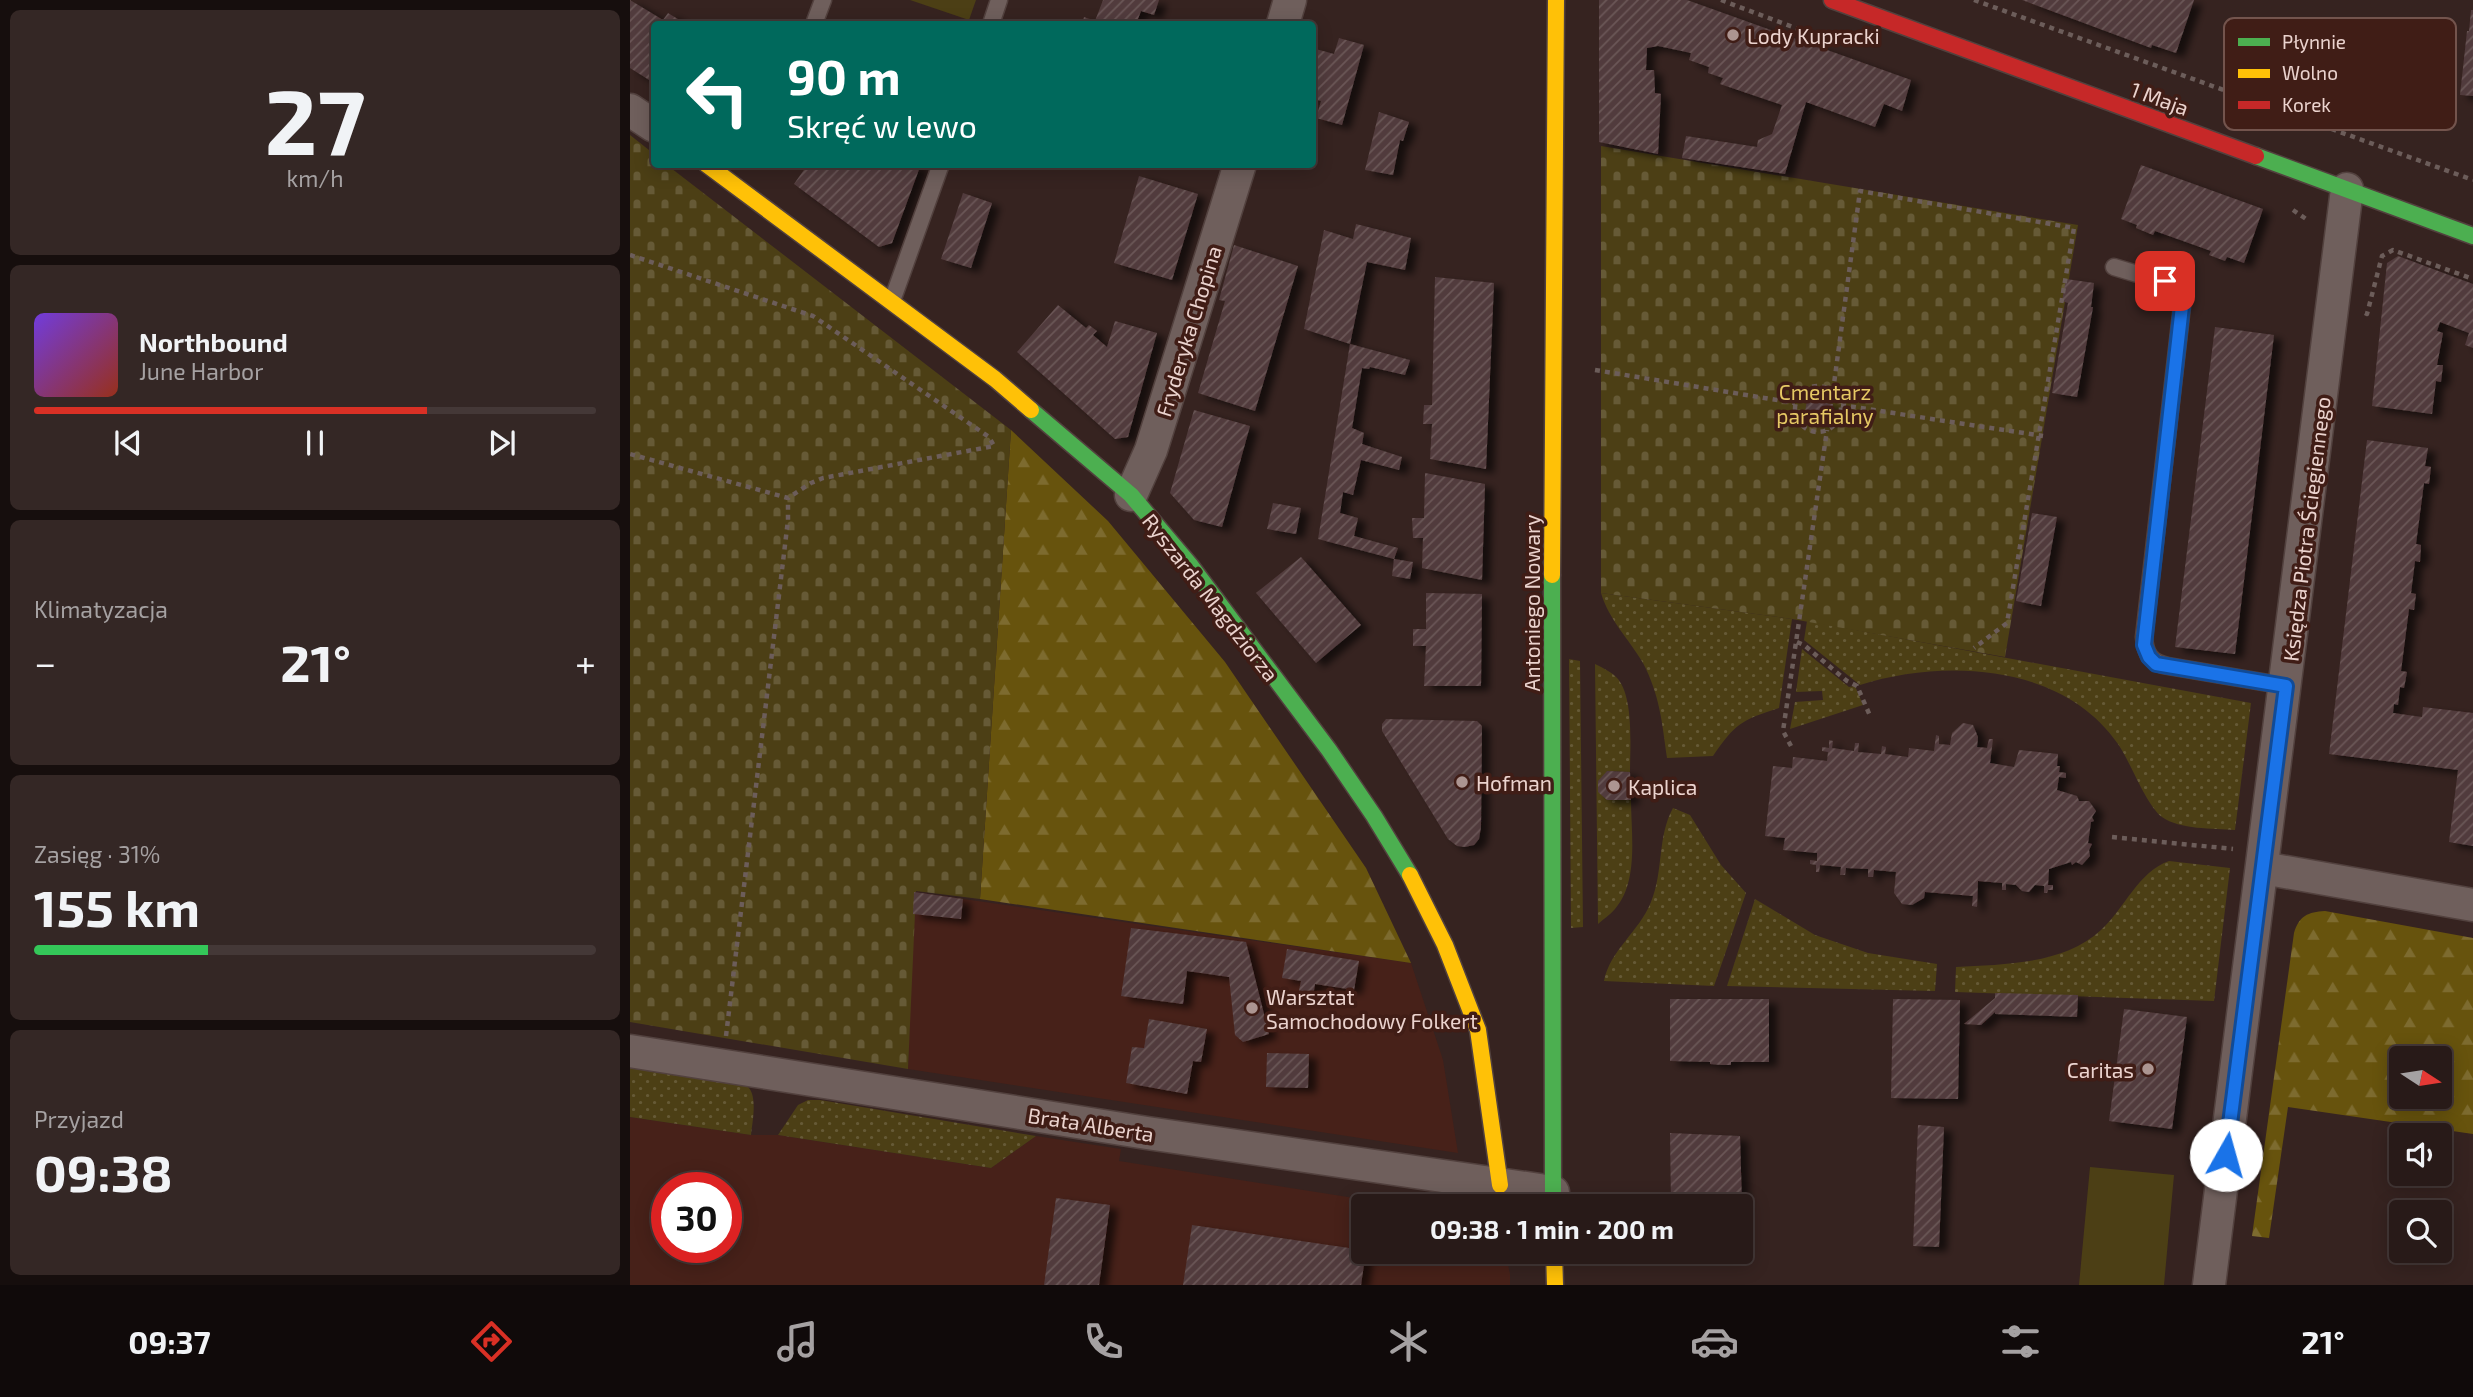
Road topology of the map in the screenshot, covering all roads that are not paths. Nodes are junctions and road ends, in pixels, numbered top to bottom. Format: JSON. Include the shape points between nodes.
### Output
{"nodes":[{"id":1,"x":823,"y":0,"type":"edge"},
{"id":2,"x":999,"y":0,"type":"edge"},
{"id":3,"x":1290,"y":0,"type":"edge"},
{"id":4,"x":1556,"y":0,"type":"edge"},
{"id":5,"x":1832,"y":0,"type":"edge"},
{"id":6,"x":815,"y":21,"type":"edge"},
{"id":7,"x":992,"y":21,"type":"edge"},
{"id":8,"x":1284,"y":21,"type":"edge"},
{"id":9,"x":630,"y":110,"type":"edge"},
{"id":10,"x":651,"y":124,"type":"edge"},
{"id":11,"x":940,"y":168,"type":"edge"},
{"id":12,"x":1239,"y":168,"type":"edge"},
{"id":13,"x":725,"y":170,"type":"edge"},
{"id":14,"x":2347,"y":189,"type":"junction"},
{"id":15,"x":2473,"y":236,"type":"edge"},
{"id":16,"x":2114,"y":267,"type":"dead end"},
{"id":17,"x":892,"y":301,"type":"junction"},
{"id":18,"x":1131,"y":495,"type":"junction"},
{"id":19,"x":2286,"y":686,"type":"junction"},
{"id":20,"x":2263,"y":868,"type":"junction"},
{"id":21,"x":2473,"y":905,"type":"edge"},
{"id":22,"x":630,"y":1051,"type":"edge"},
{"id":23,"x":1500,"y":1185,"type":"junction"},
{"id":24,"x":1534,"y":1194,"type":"edge"},
{"id":25,"x":1553,"y":1194,"type":"edge"},
{"id":26,"x":1554,"y":1264,"type":"edge"},
{"id":27,"x":1555,"y":1285,"type":"edge"},
{"id":28,"x":2209,"y":1285,"type":"edge"}],
"edges":[{"from":1,"to":6,"type":"lane"},
{"from":2,"to":7,"type":"lane"},
{"from":3,"to":8,"type":"street"},
{"from":4,"to":25,"type":"street","name":"Antoniego Nowary"},
{"from":5,"to":14,"type":"street","name":"1 Maja"},
{"from":9,"to":10,"type":"street"},
{"from":11,"to":17,"type":"lane"},
{"from":12,"to":18,"type":"street","name":"Fryderyka Chopina","via":[[1151,450]]},
{"from":13,"to":17,"type":"street","name":"Ryszarda Magdziorza"},
{"from":14,"to":15,"type":"street","name":"1 Maja"},
{"from":14,"to":19,"type":"street","name":"Księdza Piotra Ściegiennego"},
{"from":16,"to":19,"type":"lane","via":[[2174,285],[2182,306],[2144,637],[2149,657],[2156,664]]},
{"from":17,"to":18,"type":"street","name":"Ryszarda Magdziorza","via":[[995,379]]},
{"from":18,"to":23,"type":"street","name":"Ryszarda Magdziorza","via":[[1191,566],[1329,750],[1415,884],[1478,1030]]},
{"from":19,"to":20,"type":"street","name":"Księdza Piotra Ściegiennego"},
{"from":20,"to":21,"type":"street"},
{"from":20,"to":28,"type":"street","name":"Księdza Piotra Ściegiennego"},
{"from":22,"to":23,"type":"street","name":"Brata Alberta"},
{"from":23,"to":24,"type":"street","name":"Brata Alberta"},
{"from":26,"to":27,"type":"street"}]}
